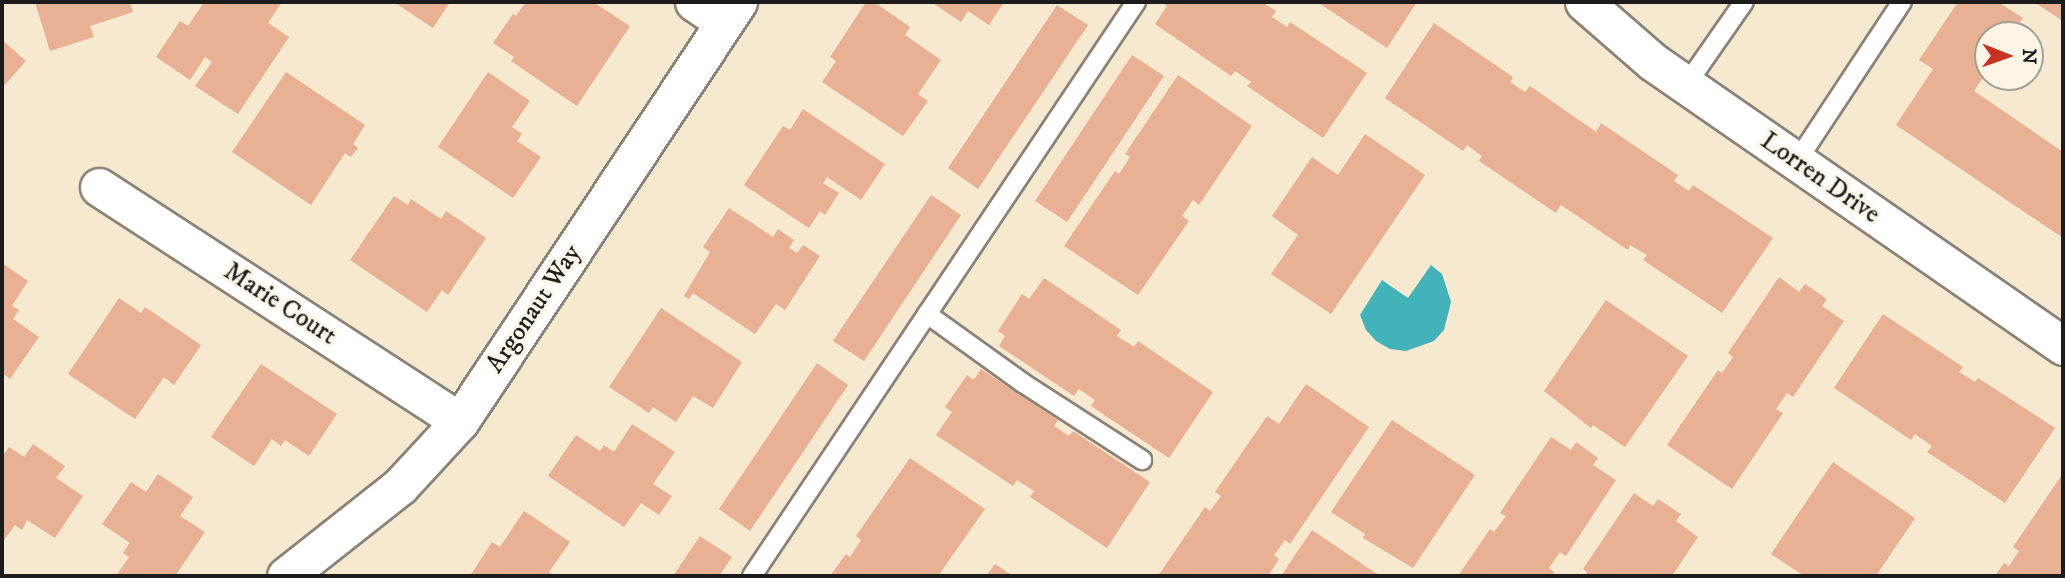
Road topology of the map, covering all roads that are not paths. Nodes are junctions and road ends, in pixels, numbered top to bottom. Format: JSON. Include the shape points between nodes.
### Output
{"nodes":[{"id":1,"x":694,"y":2,"type":"edge"},
{"id":2,"x":1136,"y":2,"type":"edge"},
{"id":3,"x":1584,"y":2,"type":"edge"},
{"id":4,"x":1744,"y":2,"type":"edge"},
{"id":5,"x":1902,"y":2,"type":"edge"},
{"id":6,"x":731,"y":12,"type":"edge"},
{"id":7,"x":1686,"y":85,"type":"junction"},
{"id":8,"x":1797,"y":161,"type":"junction"},
{"id":9,"x":99,"y":187,"type":"dead end"},
{"id":10,"x":927,"y":314,"type":"junction"},
{"id":11,"x":2063,"y":346,"type":"edge"},
{"id":12,"x":460,"y":421,"type":"junction"},
{"id":13,"x":1142,"y":460,"type":"dead end"},
{"id":14,"x":285,"y":576,"type":"edge"},
{"id":15,"x":752,"y":576,"type":"edge"}],
"edges":[{"from":1,"to":6,"type":"street"},
{"from":2,"to":10,"type":"lane"},
{"from":3,"to":7,"type":"street","name":"Lorren Drive"},
{"from":4,"to":7,"type":"lane"},
{"from":5,"to":8,"type":"lane"},
{"from":6,"to":12,"type":"street","name":"Argonaut Way"},
{"from":7,"to":8,"type":"street","name":"Lorren Drive"},
{"from":8,"to":11,"type":"street","name":"Lorren Drive"},
{"from":9,"to":12,"type":"street","name":"Marie Court"},
{"from":10,"to":13,"type":"lane"},
{"from":10,"to":15,"type":"lane"},
{"from":12,"to":14,"type":"street","name":"Argonaut Way","via":[[400,486]]}]}
